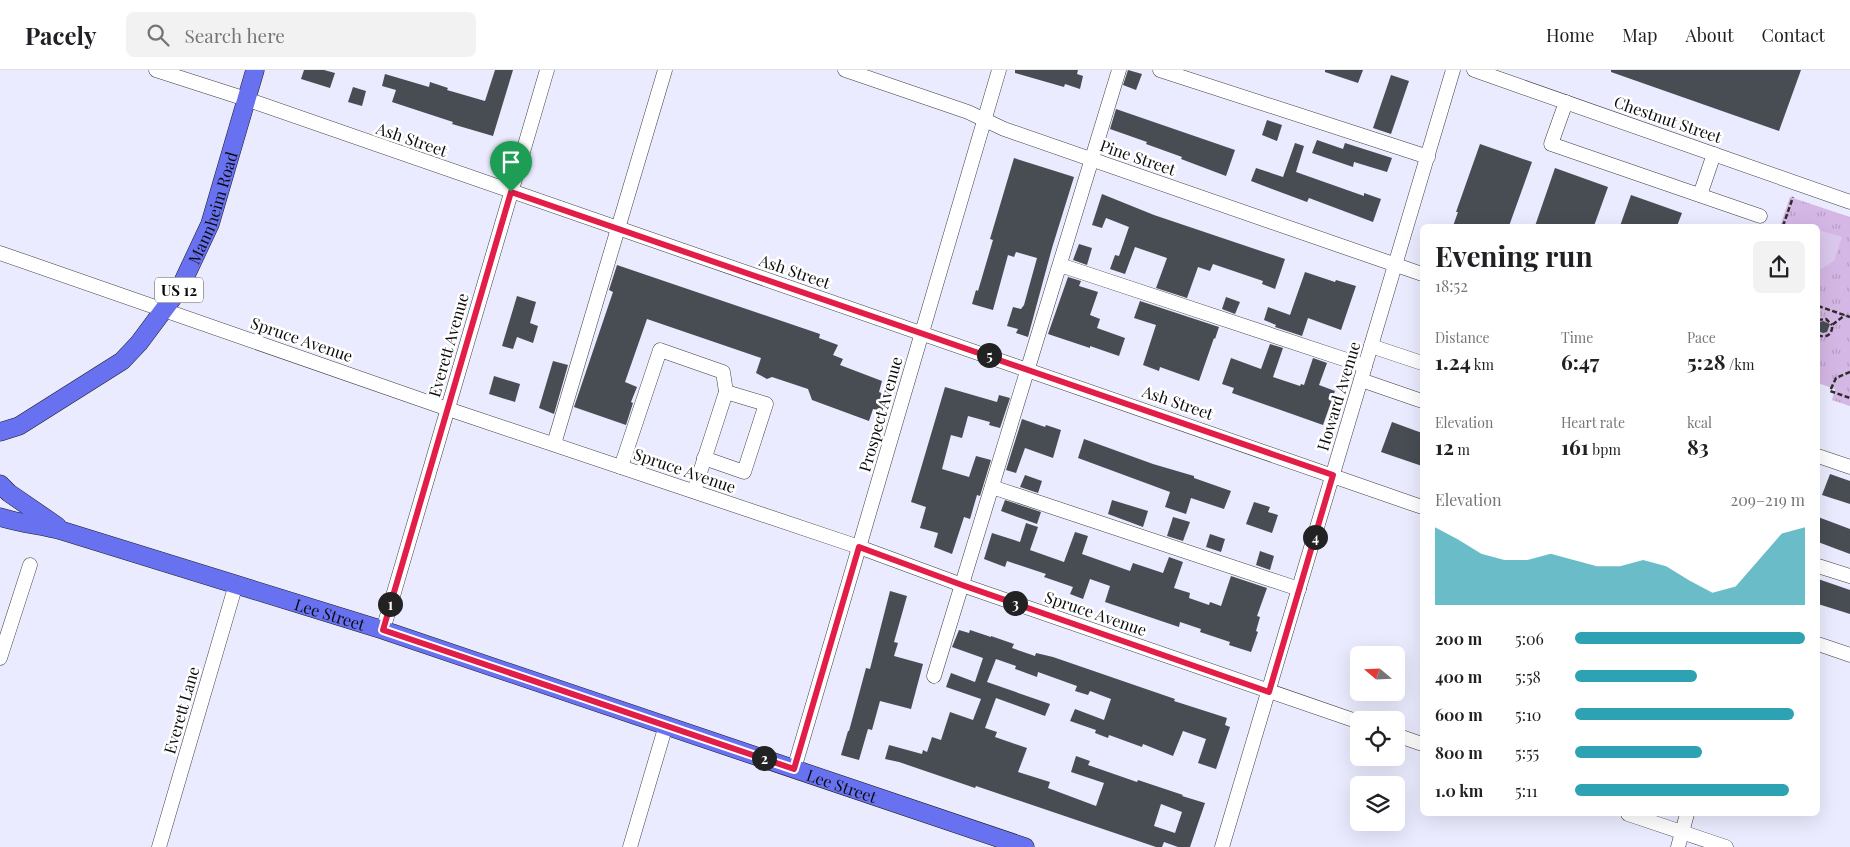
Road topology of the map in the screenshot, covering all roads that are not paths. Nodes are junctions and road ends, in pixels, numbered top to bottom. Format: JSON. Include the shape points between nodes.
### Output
{"nodes":[{"id":1,"x":156,"y":70,"type":"edge"},
{"id":2,"x":255,"y":70,"type":"edge"},
{"id":3,"x":547,"y":70,"type":"edge"},
{"id":4,"x":665,"y":70,"type":"edge"},
{"id":5,"x":845,"y":70,"type":"edge"},
{"id":6,"x":999,"y":70,"type":"edge"},
{"id":7,"x":1119,"y":70,"type":"edge"},
{"id":8,"x":1160,"y":70,"type":"edge"},
{"id":9,"x":1454,"y":70,"type":"edge"},
{"id":10,"x":1474,"y":70,"type":"edge"},
{"id":11,"x":246,"y":99,"type":"junction"},
{"id":12,"x":1566,"y":102,"type":"junction"},
{"id":13,"x":984,"y":120,"type":"junction"},
{"id":14,"x":1714,"y":154,"type":"junction"},
{"id":15,"x":1428,"y":157,"type":"junction"},
{"id":16,"x":1091,"y":160,"type":"junction"},
{"id":17,"x":511,"y":192,"type":"junction"},
{"id":18,"x":1700,"y":196,"type":"junction"},
{"id":19,"x":1850,"y":202,"type":"edge"},
{"id":20,"x":1760,"y":216,"type":"dead end"},
{"id":21,"x":619,"y":229,"type":"junction"},
{"id":22,"x":0,"y":253,"type":"edge"},
{"id":23,"x":1060,"y":265,"type":"junction"},
{"id":24,"x":1395,"y":265,"type":"junction"},
{"id":25,"x":1420,"y":273,"type":"edge"},
{"id":26,"x":164,"y":309,"type":"junction"},
{"id":27,"x":922,"y":332,"type":"junction"},
{"id":28,"x":1372,"y":346,"type":"junction"},
{"id":29,"x":1420,"y":362,"type":"edge"},
{"id":30,"x":1365,"y":366,"type":"junction"},
{"id":31,"x":1028,"y":369,"type":"junction"},
{"id":32,"x":1361,"y":380,"type":"junction"},
{"id":33,"x":726,"y":392,"type":"junction"},
{"id":34,"x":1420,"y":400,"type":"edge"},
{"id":35,"x":448,"y":409,"type":"junction"},
{"id":36,"x":0,"y":432,"type":"edge"},
{"id":37,"x":554,"y":444,"type":"junction"},
{"id":38,"x":1820,"y":457,"type":"edge"},
{"id":39,"x":704,"y":458,"type":"junction"},
{"id":40,"x":621,"y":467,"type":"junction"},
{"id":41,"x":1850,"y":467,"type":"edge"},
{"id":42,"x":1333,"y":475,"type":"junction"},
{"id":43,"x":0,"y":484,"type":"edge"},
{"id":44,"x":992,"y":487,"type":"junction"},
{"id":45,"x":694,"y":491,"type":"junction"},
{"id":46,"x":1420,"y":506,"type":"edge"},
{"id":47,"x":0,"y":512,"type":"edge"},
{"id":48,"x":0,"y":517,"type":"edge"},
{"id":49,"x":17,"y":523,"type":"junction"},
{"id":50,"x":64,"y":531,"type":"junction"},
{"id":51,"x":859,"y":547,"type":"junction"},
{"id":52,"x":30,"y":565,"type":"dead end"},
{"id":53,"x":1820,"y":567,"type":"edge"},
{"id":54,"x":1850,"y":576,"type":"edge"},
{"id":55,"x":236,"y":584,"type":"junction"},
{"id":56,"x":962,"y":585,"type":"junction"},
{"id":57,"x":1299,"y":589,"type":"junction"},
{"id":58,"x":383,"y":630,"type":"junction"},
{"id":59,"x":1820,"y":645,"type":"edge"},
{"id":60,"x":1850,"y":655,"type":"edge"},
{"id":61,"x":0,"y":658,"type":"edge"},
{"id":62,"x":934,"y":676,"type":"dead end"},
{"id":63,"x":1269,"y":692,"type":"junction"},
{"id":64,"x":1350,"y":719,"type":"edge"},
{"id":65,"x":666,"y":726,"type":"junction"},
{"id":66,"x":1405,"y":738,"type":"edge"},
{"id":67,"x":1420,"y":743,"type":"edge"},
{"id":68,"x":794,"y":769,"type":"junction"},
{"id":69,"x":1634,"y":816,"type":"edge"},
{"id":70,"x":1687,"y":816,"type":"edge"},
{"id":71,"x":1682,"y":832,"type":"junction"},
{"id":72,"x":159,"y":847,"type":"edge"},
{"id":73,"x":630,"y":847,"type":"edge"},
{"id":74,"x":1025,"y":847,"type":"edge"},
{"id":75,"x":1222,"y":847,"type":"edge"},
{"id":76,"x":1678,"y":847,"type":"edge"},
{"id":77,"x":1726,"y":847,"type":"edge"}],
"edges":[{"from":1,"to":11,"type":"street","name":"Ash Street"},
{"from":2,"to":11,"type":"main road","name":"Mannheim Road","number":"US 12"},
{"from":3,"to":17,"type":"street","name":"Everett Avenue"},
{"from":4,"to":21,"type":"street"},
{"from":5,"to":13,"type":"street","name":"Pine Street"},
{"from":6,"to":13,"type":"street","name":"Prospect Avenue"},
{"from":7,"to":16,"type":"street"},
{"from":8,"to":15,"type":"street"},
{"from":9,"to":15,"type":"street","name":"Howard Avenue"},
{"from":10,"to":12,"type":"street","name":"Chestnut Street"},
{"from":11,"to":17,"type":"street","name":"Ash Street"},
{"from":11,"to":26,"type":"main road","name":"Mannheim Road","number":"US 12","via":[[210,224],[180,288]]},
{"from":12,"to":14,"type":"street","name":"Chestnut Street"},
{"from":12,"to":18,"type":"street","via":[[1551,144]]},
{"from":13,"to":16,"type":"street","name":"Pine Street"},
{"from":13,"to":27,"type":"street","name":"Prospect Avenue"},
{"from":14,"to":18,"type":"street"},
{"from":14,"to":19,"type":"street","name":"Chestnut Street"},
{"from":15,"to":24,"type":"street","name":"Howard Avenue"},
{"from":16,"to":23,"type":"street"},
{"from":16,"to":24,"type":"street","name":"Pine Street"},
{"from":17,"to":21,"type":"street","name":"Ash Street"},
{"from":17,"to":35,"type":"street","name":"Everett Avenue"},
{"from":18,"to":20,"type":"street"},
{"from":21,"to":27,"type":"street","name":"Ash Street"},
{"from":21,"to":37,"type":"street"},
{"from":22,"to":26,"type":"street","name":"Spruce Avenue"},
{"from":23,"to":30,"type":"street"},
{"from":23,"to":31,"type":"street"},
{"from":24,"to":25,"type":"street","name":"Pine Street"},
{"from":24,"to":28,"type":"street","name":"Howard Avenue"},
{"from":26,"to":35,"type":"street","name":"Spruce Avenue"},
{"from":26,"to":36,"type":"main road","name":"Mannheim Road","number":"US 12","via":[[122,362],[20,426]]},
{"from":27,"to":31,"type":"street","name":"Ash Street"},
{"from":27,"to":51,"type":"street","name":"Prospect Avenue"},
{"from":28,"to":29,"type":"street"},
{"from":28,"to":30,"type":"street","name":"Howard Avenue"},
{"from":30,"to":32,"type":"street","name":"Howard Avenue"},
{"from":31,"to":42,"type":"street","name":"Ash Street"},
{"from":31,"to":44,"type":"street"},
{"from":32,"to":34,"type":"street"},
{"from":32,"to":42,"type":"street","name":"Howard Avenue"},
{"from":33,"to":39,"type":"street"},
{"from":33,"to":39,"type":"street","via":[[766,404],[744,472]]},
{"from":33,"to":40,"type":"street","via":[[723,372],[660,350]]},
{"from":35,"to":37,"type":"street","name":"Spruce Avenue"},
{"from":35,"to":58,"type":"street","name":"Everett Avenue"},
{"from":37,"to":40,"type":"street","name":"Spruce Avenue"},
{"from":38,"to":41,"type":"street"},
{"from":39,"to":45,"type":"street"},
{"from":40,"to":45,"type":"street","name":"Spruce Avenue"},
{"from":42,"to":46,"type":"street","name":"Ash Street"},
{"from":42,"to":57,"type":"street","name":"Howard Avenue"},
{"from":43,"to":50,"type":"main road","via":[[8,493]]},
{"from":44,"to":56,"type":"street"},
{"from":44,"to":57,"type":"street"},
{"from":45,"to":51,"type":"street","name":"Spruce Avenue"},
{"from":47,"to":49,"type":"main road"},
{"from":48,"to":49,"type":"main road","name":"Lee Street"},
{"from":49,"to":50,"type":"main road","name":"Lee Street"},
{"from":50,"to":55,"type":"main road","name":"Lee Street"},
{"from":51,"to":56,"type":"street","name":"Spruce Avenue"},
{"from":51,"to":68,"type":"street","name":"Prospect Avenue"},
{"from":52,"to":61,"type":"street"},
{"from":53,"to":54,"type":"street"},
{"from":55,"to":58,"type":"main road","name":"Lee Street"},
{"from":55,"to":72,"type":"street","name":"Everett Lane"},
{"from":56,"to":62,"type":"street"},
{"from":56,"to":63,"type":"street","name":"Spruce Avenue"},
{"from":57,"to":63,"type":"street","name":"Howard Avenue"},
{"from":58,"to":65,"type":"main road","name":"Lee Street"},
{"from":59,"to":60,"type":"street"},
{"from":63,"to":64,"type":"street","name":"Spruce Avenue"},
{"from":63,"to":75,"type":"street","name":"Howard Avenue"},
{"from":65,"to":68,"type":"main road","name":"Lee Street"},
{"from":65,"to":73,"type":"street"},
{"from":66,"to":67,"type":"street"},
{"from":68,"to":74,"type":"main road","name":"Lee Street"},
{"from":69,"to":71,"type":"street"},
{"from":70,"to":71,"type":"street"},
{"from":71,"to":76,"type":"street"},
{"from":71,"to":77,"type":"street"}]}
